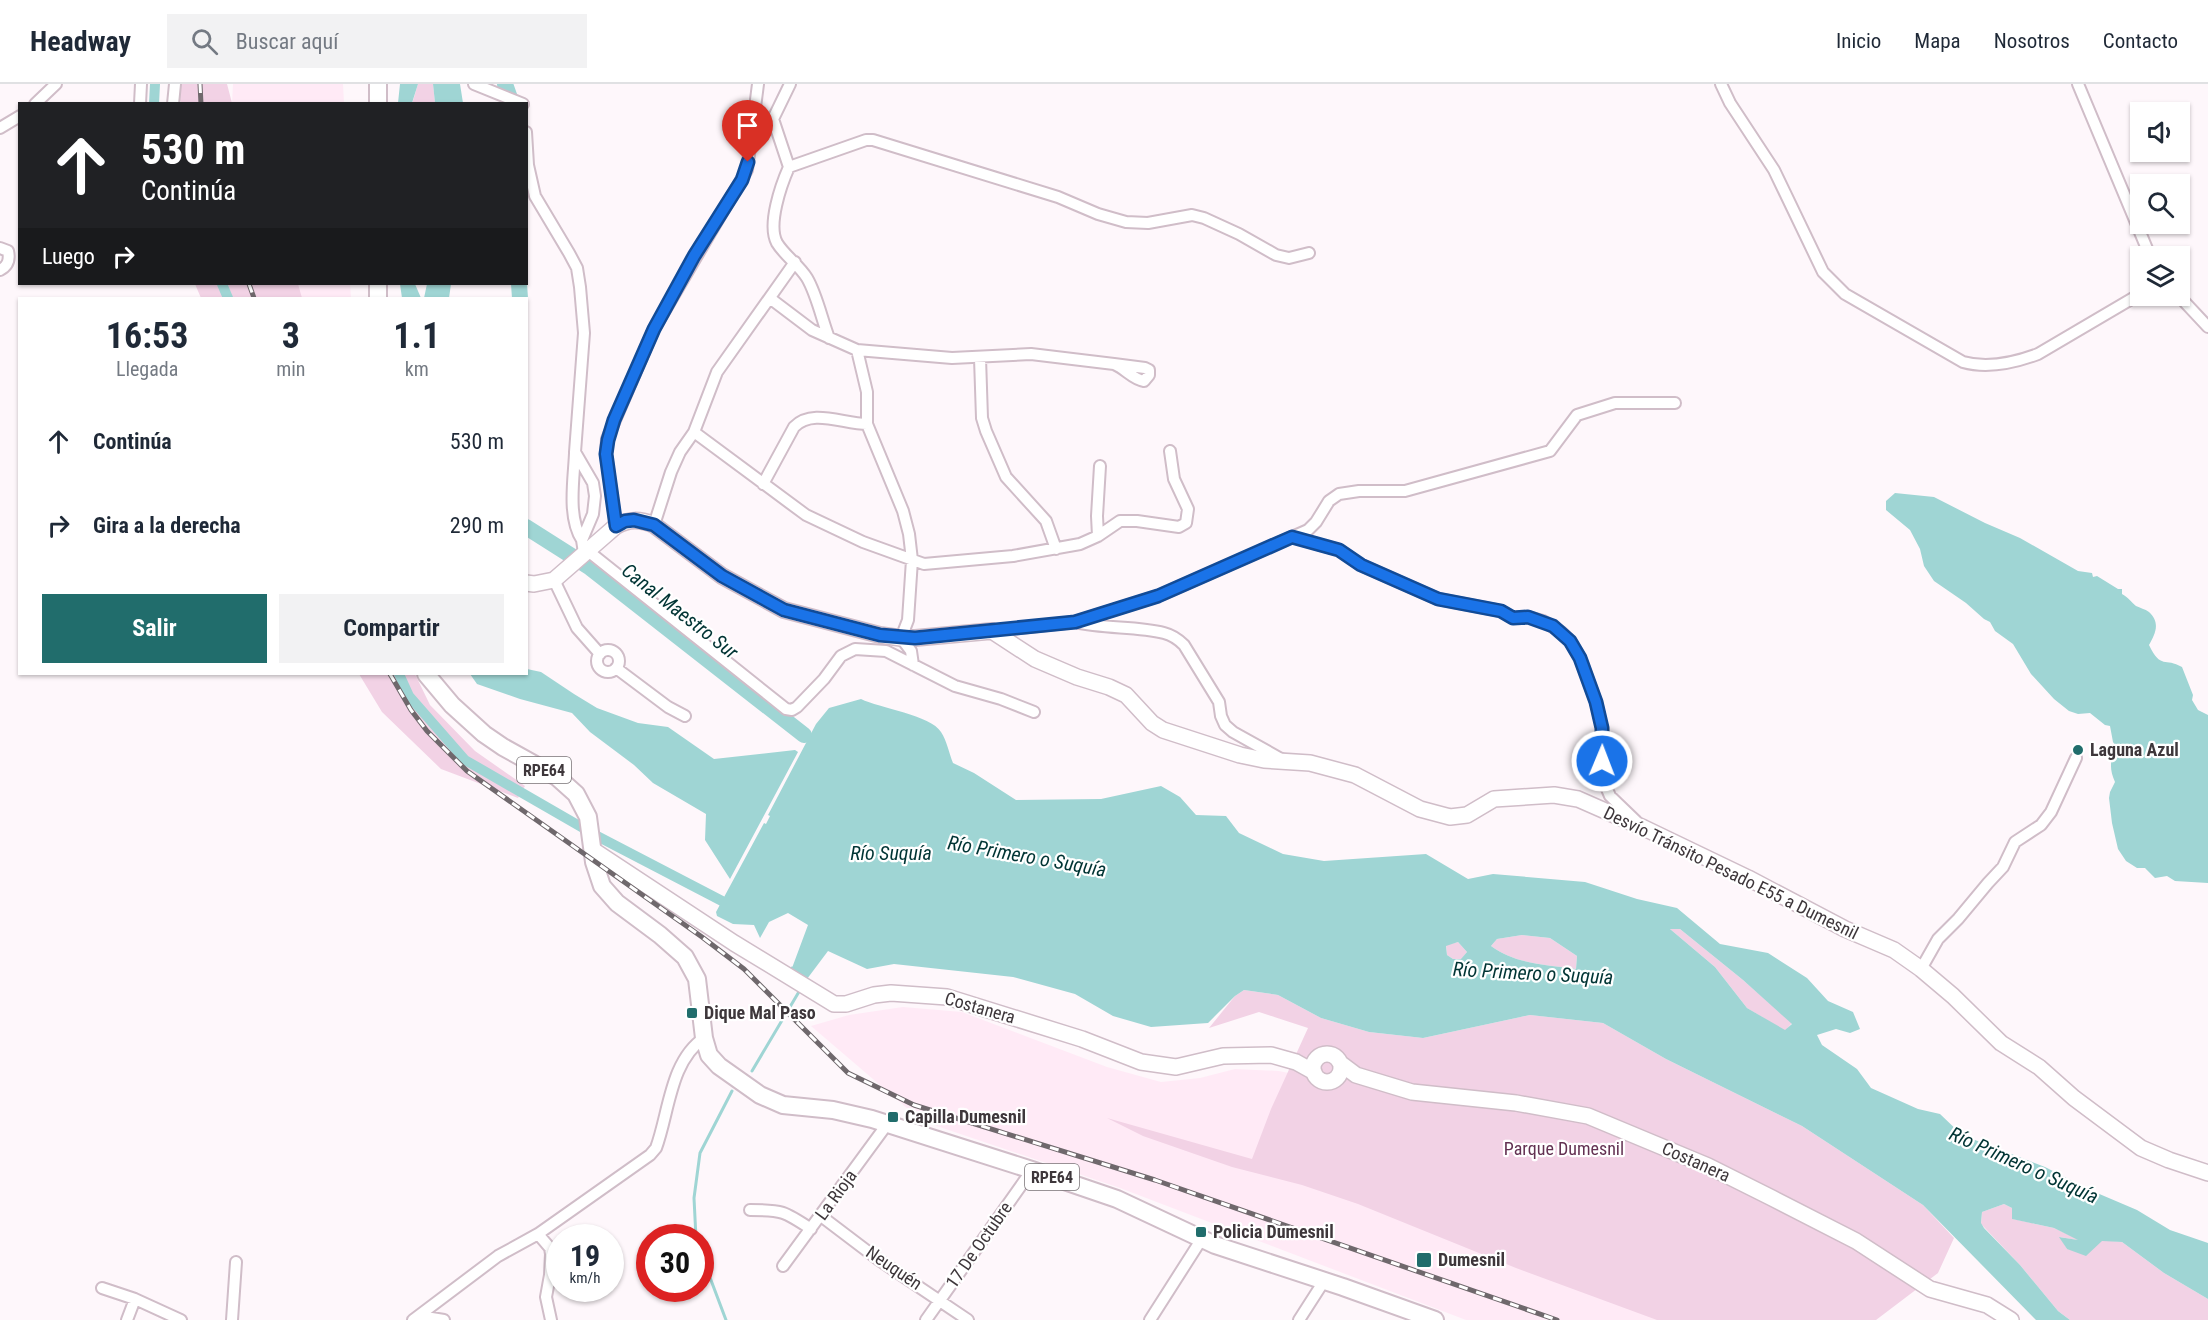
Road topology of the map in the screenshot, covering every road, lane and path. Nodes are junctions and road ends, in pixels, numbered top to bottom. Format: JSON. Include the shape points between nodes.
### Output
{"nodes":[{"id":1,"x":56,"y":84,"type":"edge"},
{"id":2,"x":141,"y":84,"type":"edge"},
{"id":3,"x":175,"y":84,"type":"edge"},
{"id":4,"x":378,"y":84,"type":"edge"},
{"id":5,"x":474,"y":84,"type":"edge"},
{"id":6,"x":758,"y":84,"type":"edge"},
{"id":7,"x":764,"y":84,"type":"edge"},
{"id":8,"x":790,"y":84,"type":"edge"},
{"id":9,"x":1721,"y":84,"type":"edge"},
{"id":10,"x":2078,"y":84,"type":"edge"},
{"id":11,"x":37,"y":102,"type":"edge"},
{"id":12,"x":140,"y":102,"type":"edge"},
{"id":13,"x":174,"y":102,"type":"edge"},
{"id":14,"x":378,"y":102,"type":"edge"},
{"id":15,"x":517,"y":102,"type":"edge"},
{"id":16,"x":755,"y":105,"type":"junction"},
{"id":17,"x":18,"y":117,"type":"edge"},
{"id":18,"x":773,"y":119,"type":"junction"},
{"id":19,"x":752,"y":120,"type":"junction"},
{"id":20,"x":0,"y":128,"type":"edge"},
{"id":21,"x":528,"y":152,"type":"edge"},
{"id":22,"x":789,"y":167,"type":"junction"},
{"id":23,"x":2146,"y":246,"type":"edge"},
{"id":24,"x":0,"y":248,"type":"edge"},
{"id":25,"x":1309,"y":253,"type":"dead end"},
{"id":26,"x":795,"y":262,"type":"junction"},
{"id":27,"x":0,"y":270,"type":"edge"},
{"id":28,"x":771,"y":299,"type":"junction"},
{"id":29,"x":2130,"y":300,"type":"edge"},
{"id":30,"x":2188,"y":306,"type":"edge"},
{"id":31,"x":2208,"y":327,"type":"edge"},
{"id":32,"x":829,"y":339,"type":"junction"},
{"id":33,"x":857,"y":350,"type":"junction"},
{"id":34,"x":980,"y":358,"type":"junction"},
{"id":35,"x":1114,"y":364,"type":"dead end"},
{"id":36,"x":1675,"y":403,"type":"dead end"},
{"id":37,"x":867,"y":424,"type":"junction"},
{"id":38,"x":694,"y":432,"type":"junction"},
{"id":39,"x":1170,"y":451,"type":"dead end"},
{"id":40,"x":574,"y":452,"type":"junction"},
{"id":41,"x":1100,"y":466,"type":"dead end"},
{"id":42,"x":763,"y":484,"type":"junction"},
{"id":43,"x":654,"y":525,"type":"junction"},
{"id":44,"x":616,"y":526,"type":"junction"},
{"id":45,"x":1098,"y":536,"type":"junction"},
{"id":46,"x":1292,"y":537,"type":"junction"},
{"id":47,"x":585,"y":548,"type":"junction"},
{"id":48,"x":1056,"y":549,"type":"junction"},
{"id":49,"x":912,"y":560,"type":"junction"},
{"id":50,"x":554,"y":580,"type":"junction"},
{"id":51,"x":528,"y":583,"type":"edge"},
{"id":52,"x":1075,"y":622,"type":"junction"},
{"id":53,"x":992,"y":631,"type":"junction"},
{"id":54,"x":901,"y":638,"type":"junction"},
{"id":55,"x":914,"y":665,"type":"junction"},
{"id":56,"x":427,"y":675,"type":"edge"},
{"id":57,"x":1034,"y":712,"type":"dead end"},
{"id":58,"x":685,"y":716,"type":"dead end"},
{"id":59,"x":2076,"y":758,"type":"dead end"},
{"id":60,"x":1283,"y":760,"type":"junction"},
{"id":61,"x":1644,"y":828,"type":"junction"},
{"id":62,"x":593,"y":850,"type":"junction"},
{"id":63,"x":1921,"y":969,"type":"junction"},
{"id":64,"x":704,"y":1038,"type":"junction"},
{"id":65,"x":1315,"y":1065,"type":"junction"},
{"id":66,"x":1338,"y":1070,"type":"junction"},
{"id":67,"x":888,"y":1123,"type":"junction"},
{"id":68,"x":1032,"y":1170,"type":"junction"},
{"id":69,"x":2208,"y":1173,"type":"edge"},
{"id":70,"x":750,"y":1210,"type":"dead end"},
{"id":71,"x":821,"y":1216,"type":"junction"},
{"id":72,"x":811,"y":1229,"type":"junction"},
{"id":73,"x":538,"y":1234,"type":"junction"},
{"id":74,"x":1201,"y":1239,"type":"junction"},
{"id":75,"x":236,"y":1262,"type":"dead end"},
{"id":76,"x":783,"y":1266,"type":"dead end"},
{"id":77,"x":1324,"y":1281,"type":"junction"},
{"id":78,"x":102,"y":1288,"type":"dead end"},
{"id":79,"x":135,"y":1299,"type":"junction"},
{"id":80,"x":940,"y":1300,"type":"junction"},
{"id":81,"x":416,"y":1318,"type":"edge"},
{"id":82,"x":128,"y":1320,"type":"edge"},
{"id":83,"x":181,"y":1320,"type":"edge"},
{"id":84,"x":232,"y":1320,"type":"edge"},
{"id":85,"x":444,"y":1320,"type":"edge"},
{"id":86,"x":551,"y":1320,"type":"edge"},
{"id":87,"x":926,"y":1320,"type":"edge"},
{"id":88,"x":968,"y":1320,"type":"edge"},
{"id":89,"x":1150,"y":1320,"type":"edge"},
{"id":90,"x":1299,"y":1320,"type":"edge"},
{"id":91,"x":1435,"y":1320,"type":"edge"},
{"id":92,"x":2011,"y":1320,"type":"edge"}],
"edges":[{"from":1,"to":11,"type":"street"},
{"from":2,"to":12,"type":"street"},
{"from":3,"to":13,"type":"street"},
{"from":4,"to":14,"type":"main road"},
{"from":5,"to":15,"type":"street"},
{"from":6,"to":16,"type":"street"},
{"from":7,"to":16,"type":"street"},
{"from":8,"to":18,"type":"street"},
{"from":9,"to":29,"type":"street","via":[[1774,170],[1823,272],[1845,294],[1963,362],[1985,366],[2023,360]]},
{"from":10,"to":23,"type":"street"},
{"from":16,"to":19,"type":"street"},
{"from":17,"to":20,"type":"street"},
{"from":18,"to":19,"type":"street"},
{"from":18,"to":22,"type":"street"},
{"from":19,"to":44,"type":"street","via":[[742,180],[654,329],[614,420],[606,454]]},
{"from":21,"to":40,"type":"street","via":[[535,196],[577,268],[580,286],[584,333]]},
{"from":22,"to":25,"type":"street","via":[[873,140],[1126,222],[1148,224],[1192,215],[1239,234],[1276,255],[1289,258]]},
{"from":22,"to":26,"type":"street","via":[[777,202],[774,235]]},
{"from":24,"to":27,"type":"street","via":[[8,251],[10,258]]},
{"from":26,"to":28,"type":"street"},
{"from":26,"to":32,"type":"street","via":[[810,284]]},
{"from":28,"to":32,"type":"street"},
{"from":28,"to":38,"type":"street","via":[[717,372]]},
{"from":30,"to":31,"type":"street"},
{"from":32,"to":33,"type":"street"},
{"from":33,"to":34,"type":"street"},
{"from":33,"to":37,"type":"street","via":[[867,392]]},
{"from":34,"to":35,"type":"street","via":[[1031,354]]},
{"from":34,"to":48,"type":"street","via":[[986,431],[1006,477],[1046,520]]},
{"from":36,"to":46,"type":"street","via":[[1615,403],[1577,415],[1550,451],[1405,491],[1339,494],[1329,501],[1308,530]]},
{"from":37,"to":42,"type":"street","via":[[814,417],[799,421]]},
{"from":37,"to":49,"type":"street","via":[[903,512]]},
{"from":38,"to":42,"type":"street"},
{"from":38,"to":43,"type":"street","via":[[676,461]]},
{"from":39,"to":45,"type":"street","via":[[1174,479],[1188,509],[1186,523],[1179,527],[1120,521]]},
{"from":40,"to":47,"type":"street","via":[[573,513]]},
{"from":40,"to":47,"type":"street","via":[[593,483],[595,495]]},
{"from":41,"to":45,"type":"street"},
{"from":42,"to":49,"type":"street","via":[[806,514]]},
{"from":43,"to":44,"type":"street","via":[[634,520]]},
{"from":43,"to":54,"type":"street","via":[[722,576],[784,610]]},
{"from":44,"to":47,"type":"street"},
{"from":45,"to":48,"type":"street"},
{"from":46,"to":52,"type":"street","via":[[1158,596]]},
{"from":46,"to":61,"type":"street","via":[[1339,550],[1361,565],[1438,599],[1501,611],[1513,618],[1544,621],[1561,632],[1580,658],[1596,702],[1602,728],[1604,782],[1610,796]]},
{"from":47,"to":50,"type":"street"},
{"from":47,"to":55,"type":"street","via":[[786,709],[798,707],[841,656],[855,649],[886,651]]},
{"from":48,"to":49,"type":"street","via":[[924,564]]},
{"from":49,"to":54,"type":"street","via":[[908,620]]},
{"from":50,"to":51,"type":"street"},
{"from":50,"to":58,"type":"street","via":[[577,628],[600,654],[610,651],[617,655],[616,668]]},
{"from":52,"to":53,"type":"street"},
{"from":52,"to":60,"type":"street","via":[[1164,633],[1176,638],[1219,702],[1225,725]]},
{"from":53,"to":54,"type":"street"},
{"from":53,"to":60,"type":"street","name":"Desvío Tránsito Pesado E55 a Dumesnil","via":[[1035,659],[1126,695],[1163,730],[1240,755]]},
{"from":54,"to":55,"type":"street","via":[[911,651]]},
{"from":55,"to":57,"type":"street","via":[[955,686]]},
{"from":56,"to":62,"type":"main road","number":"RPE64","via":[[484,734],[570,788],[585,809]]},
{"from":59,"to":63,"type":"street","via":[[2051,812],[2041,825],[2016,842],[2003,867],[1938,939]]},
{"from":60,"to":61,"type":"street","name":"Desvío Tránsito Pesado E55 a Dumesnil","via":[[1355,775],[1437,815],[1458,818],[1494,798],[1567,795]]},
{"from":61,"to":63,"type":"street","name":"Desvío Tránsito Pesado E55 a Dumesnil","via":[[1894,950]]},
{"from":62,"to":64,"type":"main road","number":"RPE64","via":[[597,875],[605,892],[671,944],[690,965],[699,988]]},
{"from":62,"to":65,"type":"street","name":"Costanera","via":[[734,943],[840,1005],[882,994],[947,997],[1082,1039],[1132,1060],[1186,1066],[1223,1056],[1270,1055]]},
{"from":63,"to":69,"type":"street","name":"Desvío Tránsito Pesado E55 a Dumesnil","via":[[2001,1043],[2039,1067],[2141,1148]]},
{"from":64,"to":67,"type":"main road","number":"RPE64","via":[[709,1055],[719,1066],[768,1100]]},
{"from":64,"to":73,"type":"street","via":[[693,1046],[670,1093],[656,1148]]},
{"from":65,"to":66,"type":"street","name":"Costanera","via":[[1328,1054],[1335,1056]]},
{"from":65,"to":66,"type":"street","name":"Costanera","via":[[1321,1081],[1330,1081]]},
{"from":66,"to":92,"type":"street","name":"Costanera","via":[[1412,1092],[1516,1103],[1588,1116],[1708,1166],[1772,1198],[1856,1241],[1930,1289],[1987,1305]]},
{"from":67,"to":68,"type":"main road","number":"RPE64"},
{"from":67,"to":71,"type":"street","name":"La Rioja"},
{"from":68,"to":74,"type":"main road","number":"RPE64","via":[[1117,1199]]},
{"from":68,"to":80,"type":"street","name":"17 De Octubre"},
{"from":70,"to":72,"type":"street","via":[[779,1210]]},
{"from":71,"to":72,"type":"street","name":"La Rioja"},
{"from":71,"to":80,"type":"street","name":"Neuquén"},
{"from":72,"to":76,"type":"street","name":"La Rioja"},
{"from":73,"to":81,"type":"street","via":[[498,1256]]},
{"from":73,"to":86,"type":"street","via":[[551,1254],[546,1297]]},
{"from":74,"to":77,"type":"main road","number":"RPE64"},
{"from":74,"to":89,"type":"street"},
{"from":75,"to":84,"type":"street"},
{"from":77,"to":90,"type":"street"},
{"from":77,"to":91,"type":"main road","number":"RPE64"},
{"from":78,"to":79,"type":"street"},
{"from":79,"to":82,"type":"street"},
{"from":79,"to":83,"type":"street"},
{"from":80,"to":87,"type":"street","name":"17 De Octubre"},
{"from":80,"to":88,"type":"street","name":"Neuquén"},
{"from":81,"to":85,"type":"street"}]}
